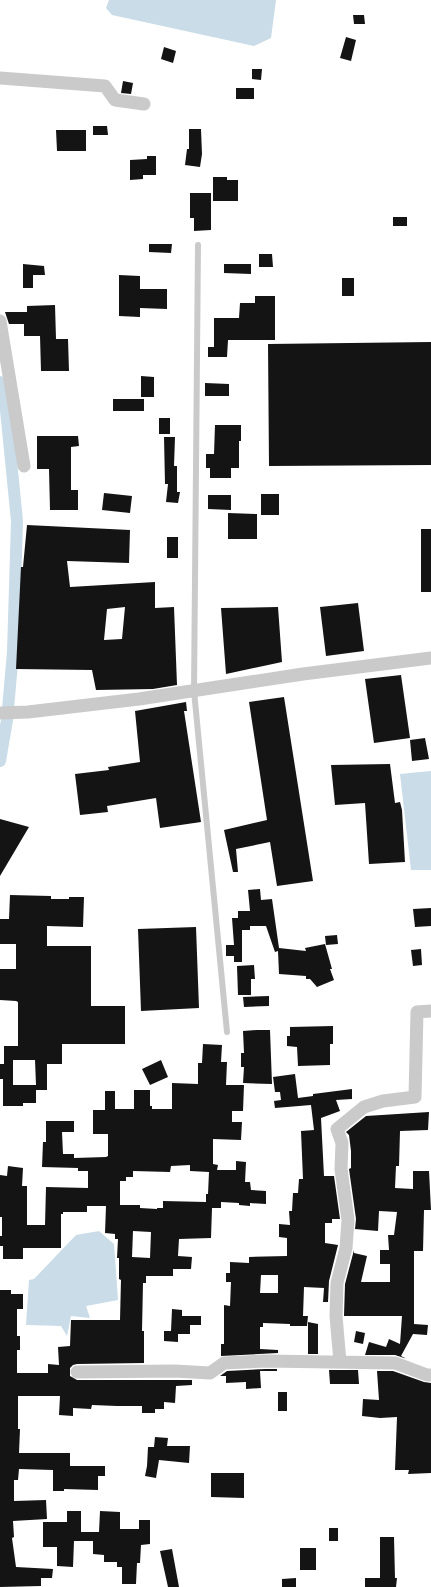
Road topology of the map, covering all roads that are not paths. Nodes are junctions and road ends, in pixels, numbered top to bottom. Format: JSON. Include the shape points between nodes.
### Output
{"nodes":[{"id":1,"x":0,"y":78,"type":"edge"},
{"id":2,"x":144,"y":104,"type":"dead end"},
{"id":3,"x":198,"y":245,"type":"dead end"},
{"id":4,"x":0,"y":321,"type":"edge"},
{"id":5,"x":24,"y":466,"type":"dead end"},
{"id":6,"x":431,"y":658,"type":"edge"},
{"id":7,"x":194,"y":691,"type":"junction"},
{"id":8,"x":0,"y":713,"type":"edge"},
{"id":9,"x":431,"y":1011,"type":"edge"},
{"id":10,"x":227,"y":1032,"type":"dead end"},
{"id":11,"x":340,"y":1362,"type":"junction"},
{"id":12,"x":77,"y":1372,"type":"dead end"},
{"id":13,"x":431,"y":1375,"type":"edge"}],
"edges":[{"from":1,"to":2,"type":"street","via":[[106,86],[115,100]]},
{"from":3,"to":7,"type":"lane"},
{"from":4,"to":5,"type":"street"},
{"from":6,"to":7,"type":"street"},
{"from":7,"to":8,"type":"street","via":[[28,712]]},
{"from":7,"to":10,"type":"lane"},
{"from":9,"to":11,"type":"street","via":[[417,1012],[415,1098],[383,1101],[364,1107],[337,1129],[342,1143],[341,1169],[348,1220],[346,1248],[337,1283],[336,1316]]},
{"from":11,"to":12,"type":"street","via":[[224,1362],[210,1373]]},
{"from":11,"to":13,"type":"street","via":[[395,1363]]}]}
